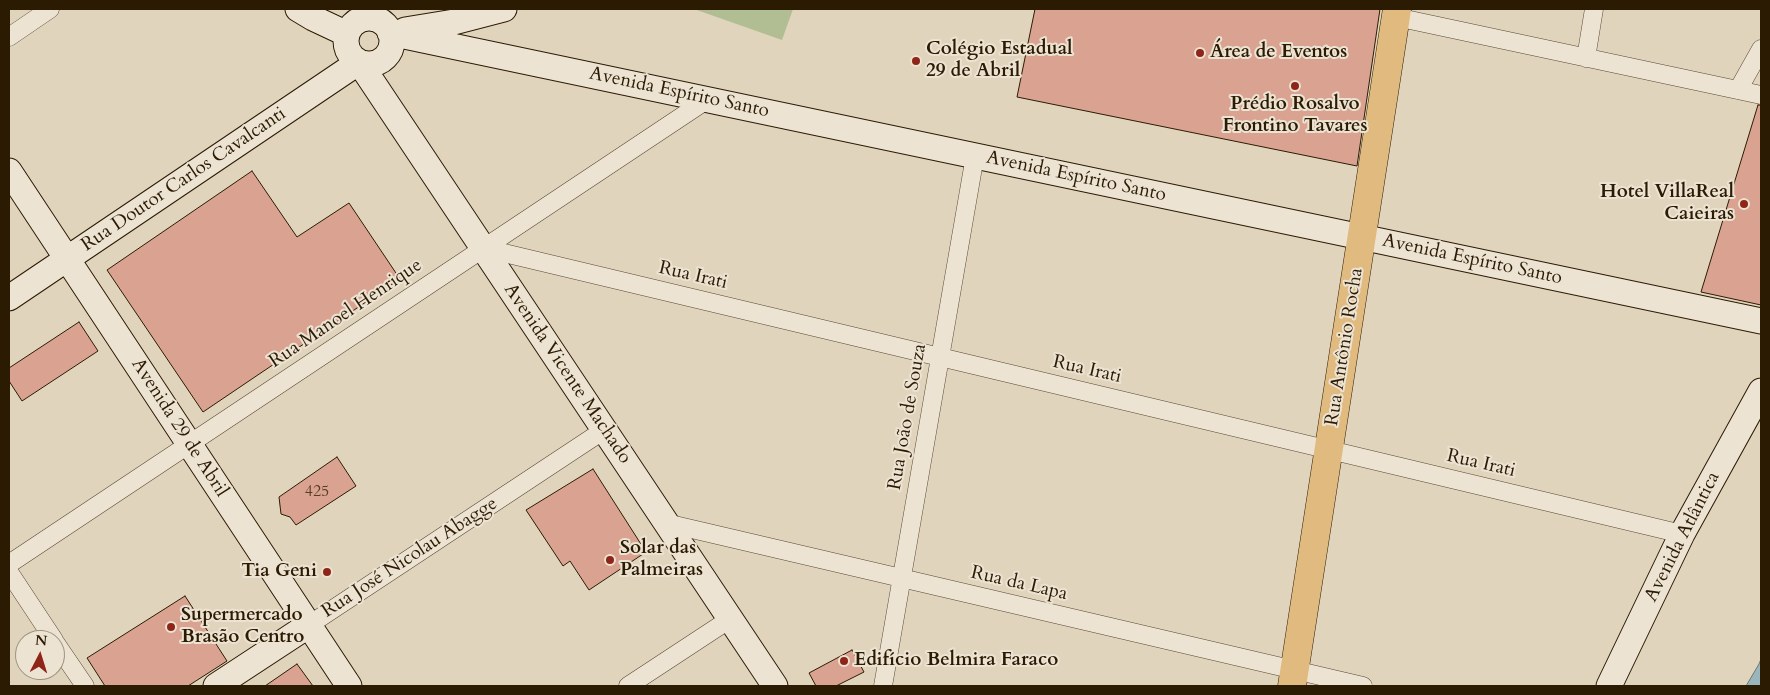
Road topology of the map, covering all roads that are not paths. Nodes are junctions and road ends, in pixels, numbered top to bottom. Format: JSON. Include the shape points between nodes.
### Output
{"nodes":[{"id":1,"x":50,"y":9,"type":"edge"},
{"id":2,"x":298,"y":9,"type":"edge"},
{"id":3,"x":504,"y":9,"type":"edge"},
{"id":4,"x":1594,"y":9,"type":"edge"},
{"id":5,"x":1397,"y":13,"type":"edge"},
{"id":6,"x":390,"y":33,"type":"junction"},
{"id":7,"x":347,"y":34,"type":"junction"},
{"id":8,"x":9,"y":37,"type":"edge"},
{"id":9,"x":1761,"y":49,"type":"edge"},
{"id":10,"x":1586,"y":58,"type":"junction"},
{"id":11,"x":359,"y":62,"type":"junction"},
{"id":12,"x":1738,"y":90,"type":"junction"},
{"id":13,"x":1761,"y":95,"type":"edge"},
{"id":14,"x":708,"y":99,"type":"junction"},
{"id":15,"x":975,"y":156,"type":"junction"},
{"id":16,"x":9,"y":171,"type":"edge"},
{"id":17,"x":1362,"y":237,"type":"junction"},
{"id":18,"x":483,"y":248,"type":"junction"},
{"id":19,"x":67,"y":259,"type":"junction"},
{"id":20,"x":9,"y":298,"type":"edge"},
{"id":21,"x":1761,"y":320,"type":"edge"},
{"id":22,"x":940,"y":357,"type":"junction"},
{"id":23,"x":1761,"y":391,"type":"edge"},
{"id":24,"x":604,"y":430,"type":"junction"},
{"id":25,"x":189,"y":444,"type":"junction"},
{"id":26,"x":1329,"y":450,"type":"junction"},
{"id":27,"x":666,"y":523,"type":"junction"},
{"id":28,"x":1682,"y":534,"type":"junction"},
{"id":29,"x":9,"y":564,"type":"edge"},
{"id":30,"x":9,"y":572,"type":"edge"},
{"id":31,"x":902,"y":578,"type":"junction"},
{"id":32,"x":730,"y":619,"type":"junction"},
{"id":33,"x":309,"y":625,"type":"junction"},
{"id":34,"x":47,"y":630,"type":"edge"},
{"id":35,"x":65,"y":657,"type":"edge"},
{"id":36,"x":1293,"y":678,"type":"edge"},
{"id":37,"x":85,"y":686,"type":"edge"},
{"id":38,"x":216,"y":686,"type":"edge"},
{"id":39,"x":350,"y":686,"type":"edge"},
{"id":40,"x":628,"y":686,"type":"edge"},
{"id":41,"x":775,"y":686,"type":"edge"},
{"id":42,"x":883,"y":686,"type":"edge"},
{"id":43,"x":1363,"y":686,"type":"edge"},
{"id":44,"x":1609,"y":686,"type":"edge"}],
"edges":[{"from":1,"to":8,"type":"street"},
{"from":2,"to":7,"type":"main road"},
{"from":3,"to":6,"type":"main road"},
{"from":4,"to":10,"type":"street"},
{"from":5,"to":10,"type":"street"},
{"from":5,"to":17,"type":"main road","name":"Rua Antônio Rocha"},
{"from":6,"to":7,"type":"main road","via":[[382,22],[368,18],[356,23]]},
{"from":6,"to":11,"type":"main road","via":[[391,48],[382,60]]},
{"from":6,"to":14,"type":"main road","name":"Avenida Espírito Santo"},
{"from":7,"to":11,"type":"main road","via":[[347,47]]},
{"from":9,"to":12,"type":"street"},
{"from":10,"to":12,"type":"street"},
{"from":11,"to":18,"type":"main road","name":"Avenida Vicente Machado"},
{"from":11,"to":19,"type":"main road","name":"Rua Doutor Carlos Cavalcanti"},
{"from":12,"to":13,"type":"street"},
{"from":14,"to":15,"type":"main road","name":"Avenida Espírito Santo"},
{"from":14,"to":18,"type":"street","name":"Rua Manoel Henrique"},
{"from":15,"to":17,"type":"main road","name":"Avenida Espírito Santo"},
{"from":15,"to":22,"type":"street","name":"Rua João de Souza"},
{"from":16,"to":19,"type":"main road","name":"Avenida 29 de Abril"},
{"from":17,"to":21,"type":"main road","name":"Avenida Espírito Santo"},
{"from":17,"to":26,"type":"main road","name":"Rua Antônio Rocha"},
{"from":18,"to":22,"type":"street","name":"Rua Irati"},
{"from":18,"to":24,"type":"main road","name":"Avenida Vicente Machado"},
{"from":18,"to":25,"type":"street","name":"Rua Manoel Henrique"},
{"from":19,"to":20,"type":"main road","name":"Rua Doutor Carlos Cavalcanti"},
{"from":19,"to":25,"type":"main road","name":"Avenida 29 de Abril"},
{"from":22,"to":26,"type":"street","name":"Rua Irati"},
{"from":22,"to":31,"type":"street","name":"Rua João de Souza"},
{"from":23,"to":28,"type":"main road","name":"Avenida Atlântica"},
{"from":24,"to":27,"type":"main road","name":"Avenida Vicente Machado"},
{"from":24,"to":33,"type":"street","name":"Rua José Nicolau Abagge"},
{"from":25,"to":29,"type":"street","name":"Rua Manoel Henrique"},
{"from":25,"to":33,"type":"main road","name":"Avenida 29 de Abril"},
{"from":26,"to":28,"type":"street","name":"Rua Irati"},
{"from":26,"to":36,"type":"main road","name":"Rua Antônio Rocha"},
{"from":27,"to":31,"type":"street","name":"Rua da Lapa"},
{"from":27,"to":32,"type":"main road","name":"Avenida Vicente Machado"},
{"from":28,"to":44,"type":"main road","name":"Avenida Atlântica"},
{"from":30,"to":34,"type":"street"},
{"from":31,"to":36,"type":"street","name":"Rua da Lapa"},
{"from":31,"to":42,"type":"street","name":"Rua João de Souza"},
{"from":32,"to":40,"type":"street"},
{"from":32,"to":41,"type":"main road","name":"Avenida Vicente Machado"},
{"from":33,"to":38,"type":"main road","name":"Rua José Nicolau Abagge"},
{"from":33,"to":39,"type":"main road","name":"Avenida 29 de Abril"},
{"from":35,"to":37,"type":"street"},
{"from":36,"to":43,"type":"street","name":"Rua da Lapa"}]}
